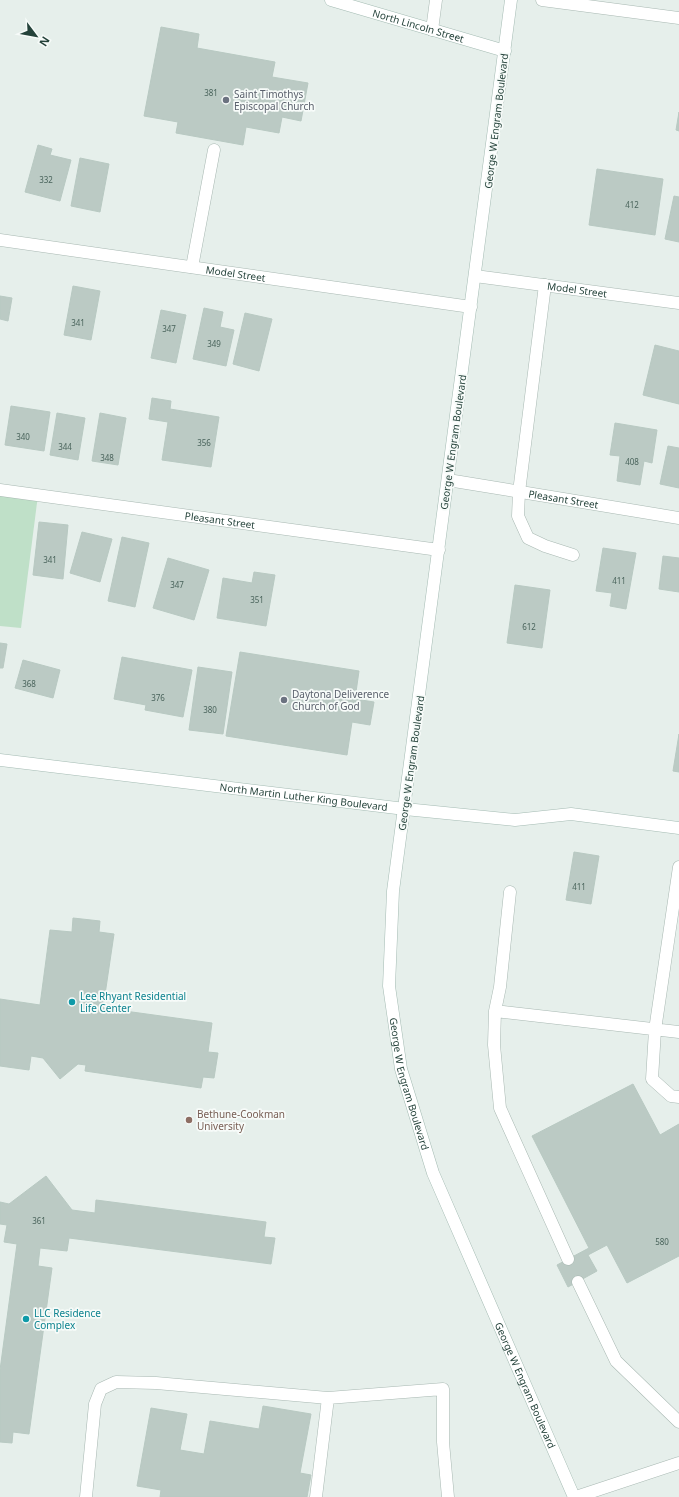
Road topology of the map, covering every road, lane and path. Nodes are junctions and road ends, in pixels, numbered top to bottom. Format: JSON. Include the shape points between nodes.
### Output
{"nodes":[{"id":1,"x":331,"y":0,"type":"edge"},
{"id":2,"x":436,"y":0,"type":"edge"},
{"id":3,"x":511,"y":0,"type":"edge"},
{"id":4,"x":542,"y":0,"type":"edge"},
{"id":5,"x":584,"y":3,"type":"edge"},
{"id":6,"x":679,"y":18,"type":"edge"},
{"id":7,"x":432,"y":30,"type":"junction"},
{"id":8,"x":505,"y":51,"type":"junction"},
{"id":9,"x":214,"y":150,"type":"dead end"},
{"id":10,"x":0,"y":240,"type":"edge"},
{"id":11,"x":192,"y":267,"type":"junction"},
{"id":12,"x":475,"y":276,"type":"junction"},
{"id":13,"x":546,"y":285,"type":"junction"},
{"id":14,"x":679,"y":303,"type":"edge"},
{"id":15,"x":471,"y":307,"type":"junction"},
{"id":16,"x":448,"y":480,"type":"junction"},
{"id":17,"x":0,"y":490,"type":"edge"},
{"id":18,"x":519,"y":492,"type":"junction"},
{"id":19,"x":679,"y":518,"type":"edge"},
{"id":20,"x":439,"y":550,"type":"junction"},
{"id":21,"x":573,"y":555,"type":"dead end"},
{"id":22,"x":0,"y":760,"type":"edge"},
{"id":23,"x":405,"y":810,"type":"junction"},
{"id":24,"x":679,"y":828,"type":"edge"},
{"id":25,"x":679,"y":867,"type":"edge"},
{"id":26,"x":510,"y":892,"type":"dead end"},
{"id":27,"x":495,"y":1011,"type":"junction"},
{"id":28,"x":655,"y":1030,"type":"junction"},
{"id":29,"x":679,"y":1032,"type":"edge"},
{"id":30,"x":679,"y":1097,"type":"edge"},
{"id":31,"x":568,"y":1259,"type":"dead end"},
{"id":32,"x":578,"y":1282,"type":"dead end"},
{"id":33,"x":328,"y":1398,"type":"junction"},
{"id":34,"x":679,"y":1422,"type":"edge"},
{"id":35,"x":679,"y":1463,"type":"edge"},
{"id":36,"x":86,"y":1497,"type":"edge"},
{"id":37,"x":316,"y":1497,"type":"edge"},
{"id":38,"x":448,"y":1497,"type":"edge"},
{"id":39,"x":575,"y":1497,"type":"edge"}],
"edges":[{"from":1,"to":7,"type":"street","name":"North Lincoln Street"},
{"from":2,"to":7,"type":"street"},
{"from":3,"to":8,"type":"street","name":"George W Engram Boulevard"},
{"from":4,"to":5,"type":"street"},
{"from":5,"to":6,"type":"street"},
{"from":7,"to":8,"type":"street","name":"North Lincoln Street"},
{"from":8,"to":12,"type":"street","name":"George W Engram Boulevard"},
{"from":9,"to":11,"type":"street"},
{"from":10,"to":11,"type":"street","name":"Model Street"},
{"from":11,"to":15,"type":"street","name":"Model Street"},
{"from":12,"to":13,"type":"street","name":"Model Street"},
{"from":12,"to":15,"type":"street","name":"George W Engram Boulevard"},
{"from":13,"to":14,"type":"street","name":"Model Street"},
{"from":13,"to":18,"type":"street"},
{"from":15,"to":16,"type":"street","name":"George W Engram Boulevard"},
{"from":16,"to":18,"type":"street","name":"Pleasant Street"},
{"from":16,"to":20,"type":"street","name":"George W Engram Boulevard"},
{"from":17,"to":20,"type":"street","name":"Pleasant Street"},
{"from":18,"to":19,"type":"street","name":"Pleasant Street"},
{"from":18,"to":21,"type":"street","via":[[518,516],[528,538]]},
{"from":20,"to":23,"type":"street","name":"George W Engram Boulevard"},
{"from":22,"to":23,"type":"street","name":"North Martin Luther King Boulevard"},
{"from":23,"to":24,"type":"street","name":"North Martin Luther King Boulevard","via":[[515,820],[571,814]]},
{"from":23,"to":39,"type":"street","name":"George W Engram Boulevard","via":[[393,891],[389,986],[402,1069],[433,1173]]},
{"from":25,"to":28,"type":"street"},
{"from":26,"to":27,"type":"street","via":[[500,988]]},
{"from":27,"to":28,"type":"street"},
{"from":27,"to":31,"type":"street","via":[[494,1045],[500,1108]]},
{"from":28,"to":29,"type":"street"},
{"from":28,"to":30,"type":"street","via":[[652,1079],[672,1096]]},
{"from":32,"to":34,"type":"street","via":[[616,1361]]},
{"from":33,"to":36,"type":"street","via":[[156,1382],[116,1382],[101,1389],[94,1404]]},
{"from":33,"to":37,"type":"street"},
{"from":33,"to":38,"type":"street","via":[[443,1389],[443,1442]]},
{"from":35,"to":39,"type":"street"}]}
